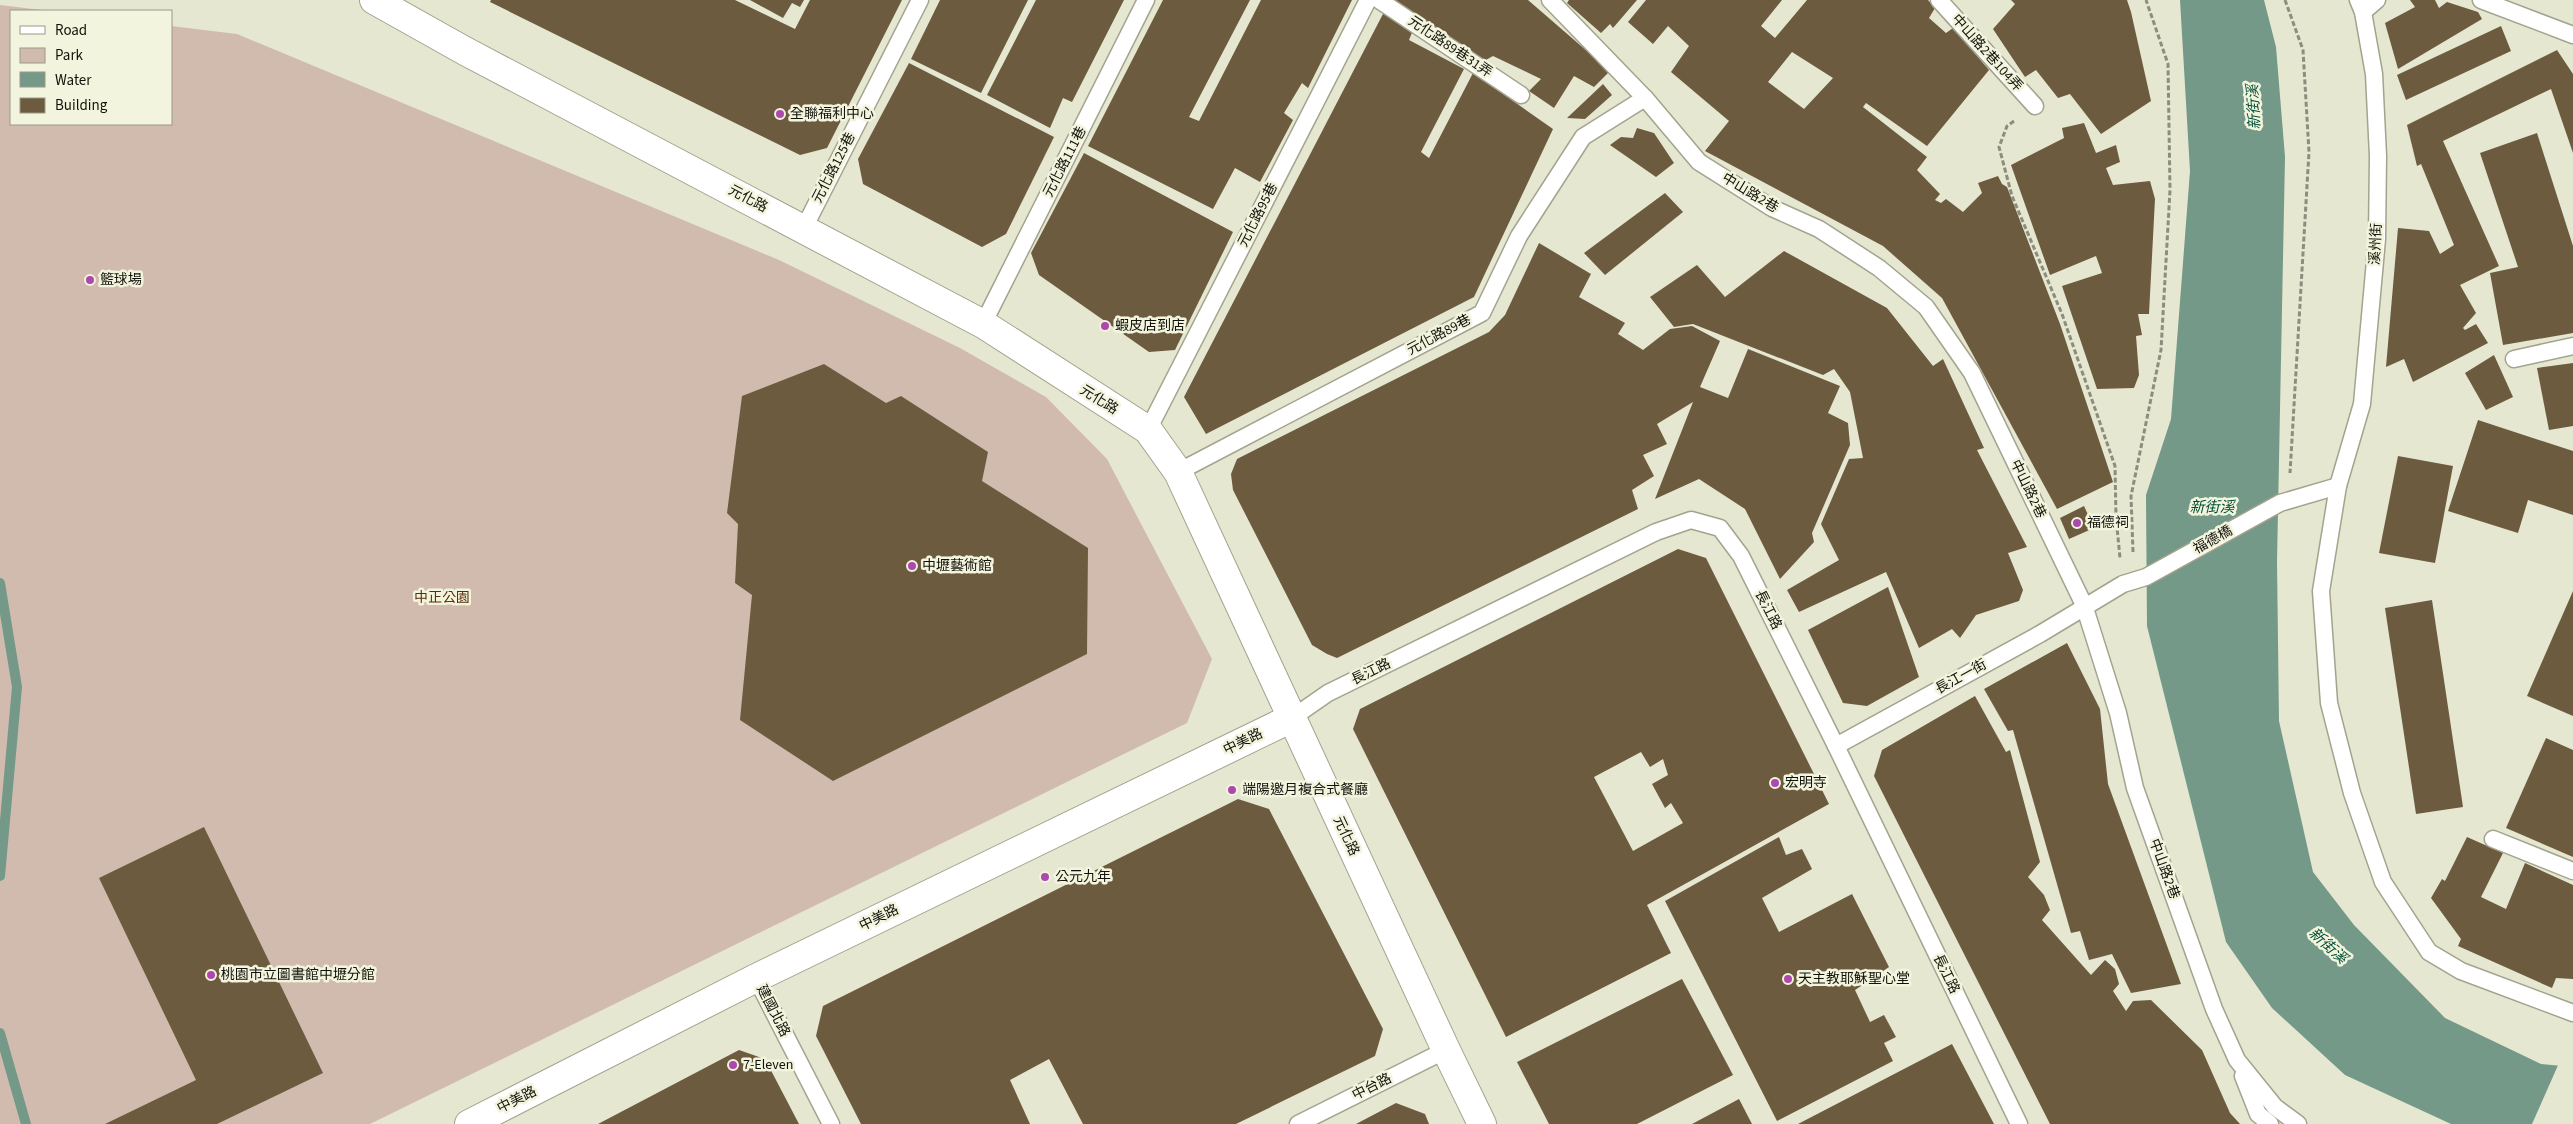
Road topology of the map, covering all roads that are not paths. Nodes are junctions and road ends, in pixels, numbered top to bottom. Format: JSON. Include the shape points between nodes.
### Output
{"nodes":[{"id":1,"x":374,"y":0,"type":"edge"},
{"id":2,"x":920,"y":0,"type":"edge"},
{"id":3,"x":1146,"y":0,"type":"edge"},
{"id":4,"x":1368,"y":0,"type":"edge"},
{"id":5,"x":1378,"y":0,"type":"edge"},
{"id":6,"x":1550,"y":0,"type":"edge"},
{"id":7,"x":1939,"y":0,"type":"edge"},
{"id":8,"x":2377,"y":0,"type":"edge"},
{"id":9,"x":2481,"y":0,"type":"edge"},
{"id":10,"x":2361,"y":6,"type":"edge"},
{"id":11,"x":2573,"y":35,"type":"edge"},
{"id":12,"x":1521,"y":95,"type":"dead end"},
{"id":13,"x":1645,"y":98,"type":"junction"},
{"id":14,"x":2035,"y":106,"type":"road end"},
{"id":15,"x":803,"y":230,"type":"junction"},
{"id":16,"x":983,"y":324,"type":"junction"},
{"id":17,"x":2573,"y":346,"type":"edge"},
{"id":18,"x":2514,"y":359,"type":"dead end"},
{"id":19,"x":1148,"y":430,"type":"junction"},
{"id":20,"x":1178,"y":472,"type":"junction"},
{"id":21,"x":2338,"y":486,"type":"junction"},
{"id":22,"x":2084,"y":605,"type":"junction"},
{"id":23,"x":1292,"y":718,"type":"junction"},
{"id":24,"x":1836,"y":746,"type":"junction"},
{"id":25,"x":2493,"y":838,"type":"dead end"},
{"id":26,"x":2573,"y":871,"type":"edge"},
{"id":27,"x":756,"y":978,"type":"junction"},
{"id":28,"x":2573,"y":1013,"type":"edge"},
{"id":29,"x":1446,"y":1050,"type":"junction"},
{"id":30,"x":2237,"y":1060,"type":"junction"},
{"id":31,"x":469,"y":1124,"type":"edge"},
{"id":32,"x":831,"y":1124,"type":"edge"},
{"id":33,"x":1298,"y":1124,"type":"edge"},
{"id":34,"x":1482,"y":1124,"type":"edge"},
{"id":35,"x":2019,"y":1124,"type":"edge"},
{"id":36,"x":2270,"y":1124,"type":"edge"},
{"id":37,"x":2298,"y":1124,"type":"edge"}],
"edges":[{"from":1,"to":15,"type":"street","name":"元化路"},
{"from":2,"to":15,"type":"lane","name":"元化路125巷"},
{"from":3,"to":16,"type":"lane","name":"元化路111巷"},
{"from":4,"to":19,"type":"lane","name":"元化路95巷"},
{"from":5,"to":12,"type":"lane","name":"元化路89巷31弄"},
{"from":6,"to":13,"type":"lane","name":"中山路2巷"},
{"from":7,"to":14,"type":"lane","name":"中山路2巷104弄"},
{"from":8,"to":10,"type":"lane"},
{"from":9,"to":11,"type":"lane"},
{"from":10,"to":21,"type":"lane","name":"溪州街","via":[[2374,74],[2378,156],[2377,239],[2362,404]]},
{"from":13,"to":20,"type":"lane","name":"元化路89巷","via":[[1583,137],[1519,236],[1482,312]]},
{"from":13,"to":22,"type":"lane","name":"中山路2巷","via":[[1699,162],[1772,208],[1819,229],[1879,268],[1926,306],[1972,373]]},
{"from":15,"to":16,"type":"street","name":"元化路"},
{"from":16,"to":19,"type":"street","name":"元化路"},
{"from":17,"to":18,"type":"lane"},
{"from":19,"to":20,"type":"street","name":"元化路"},
{"from":20,"to":23,"type":"street","name":"元化路"},
{"from":21,"to":22,"type":"lane","name":"福德橋","via":[[2283,502]]},
{"from":21,"to":28,"type":"lane","name":"溪州街","via":[[2321,591],[2329,703],[2352,793],[2383,882],[2429,952],[2461,971]]},
{"from":22,"to":24,"type":"lane","name":"長江一街","via":[[2040,634]]},
{"from":22,"to":30,"type":"lane","name":"中山路2巷","via":[[2118,713],[2135,788],[2214,1009]]},
{"from":23,"to":24,"type":"lane","name":"長江路","via":[[1328,693],[1656,532],[1691,520],[1720,528],[1741,556]]},
{"from":23,"to":27,"type":"street","name":"中美路"},
{"from":23,"to":29,"type":"street","name":"元化路"},
{"from":24,"to":35,"type":"lane","name":"長江路"},
{"from":25,"to":26,"type":"lane"},
{"from":27,"to":31,"type":"street","name":"中美路"},
{"from":27,"to":32,"type":"lane","name":"建國北路"},
{"from":29,"to":33,"type":"lane","name":"中台路"},
{"from":29,"to":34,"type":"street","name":"元化路"},
{"from":30,"to":36,"type":"lane","via":[[2258,1114]]},
{"from":30,"to":37,"type":"lane","name":"中山路2巷","via":[[2275,1107]]}]}
